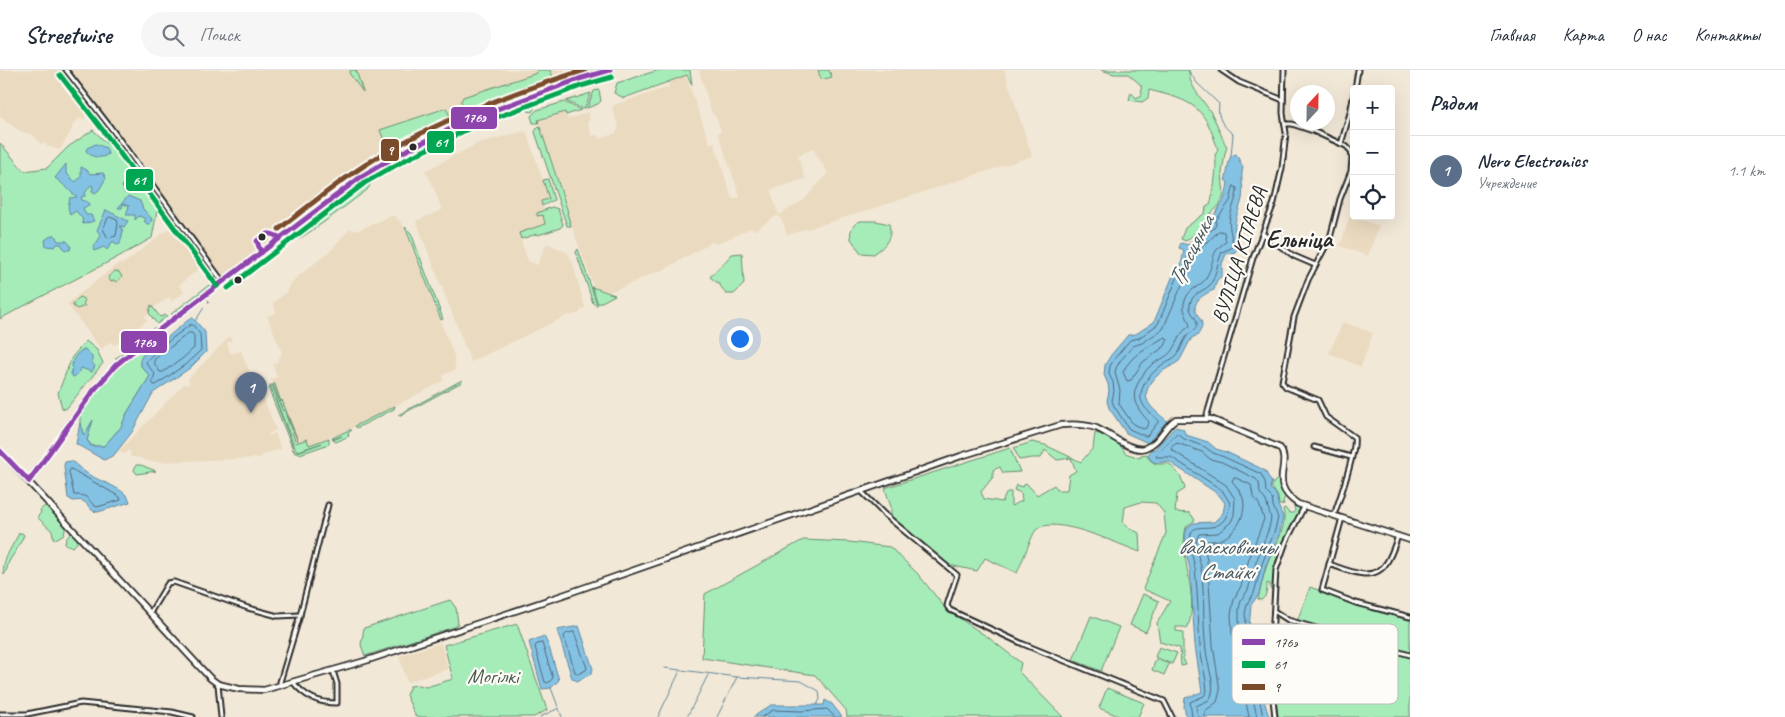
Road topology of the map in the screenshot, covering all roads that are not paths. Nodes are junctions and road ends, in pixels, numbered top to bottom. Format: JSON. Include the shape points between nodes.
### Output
{"nodes":[{"id":1,"x":66,"y":70,"type":"edge"},
{"id":2,"x":610,"y":70,"type":"edge"},
{"id":3,"x":1221,"y":70,"type":"edge"},
{"id":4,"x":1284,"y":70,"type":"edge"},
{"id":5,"x":1358,"y":70,"type":"edge"},
{"id":6,"x":1356,"y":85,"type":"edge"},
{"id":7,"x":1283,"y":100,"type":"junction"},
{"id":8,"x":1350,"y":114,"type":"edge"},
{"id":9,"x":1285,"y":124,"type":"junction"},
{"id":10,"x":1341,"y":144,"type":"junction"},
{"id":11,"x":1263,"y":234,"type":"junction"},
{"id":12,"x":1315,"y":265,"type":"junction"},
{"id":13,"x":223,"y":282,"type":"junction"},
{"id":14,"x":1206,"y":418,"type":"junction"},
{"id":15,"x":1314,"y":447,"type":"dead end"},
{"id":16,"x":0,"y":451,"type":"edge"},
{"id":17,"x":1350,"y":457,"type":"junction"},
{"id":18,"x":29,"y":481,"type":"junction"},
{"id":19,"x":861,"y":491,"type":"junction"},
{"id":20,"x":328,"y":504,"type":"dead end"},
{"id":21,"x":1304,"y":507,"type":"junction"},
{"id":22,"x":1334,"y":515,"type":"junction"},
{"id":23,"x":1342,"y":518,"type":"junction"},
{"id":24,"x":1398,"y":536,"type":"junction"},
{"id":25,"x":1410,"y":540,"type":"edge"},
{"id":26,"x":1329,"y":564,"type":"junction"},
{"id":27,"x":1274,"y":611,"type":"junction"},
{"id":28,"x":150,"y":613,"type":"junction"},
{"id":29,"x":300,"y":616,"type":"junction"},
{"id":30,"x":1410,"y":617,"type":"edge"},
{"id":31,"x":1273,"y":624,"type":"edge"},
{"id":32,"x":1302,"y":624,"type":"edge"},
{"id":33,"x":334,"y":671,"type":"junction"},
{"id":34,"x":293,"y":682,"type":"junction"},
{"id":35,"x":218,"y":684,"type":"junction"},
{"id":36,"x":280,"y":686,"type":"junction"},
{"id":37,"x":1274,"y":704,"type":"edge"},
{"id":38,"x":0,"y":714,"type":"edge"},
{"id":39,"x":193,"y":717,"type":"edge"},
{"id":40,"x":221,"y":717,"type":"edge"},
{"id":41,"x":1172,"y":717,"type":"edge"},
{"id":42,"x":1275,"y":717,"type":"edge"}],
"edges":[{"from":1,"to":13,"type":"street"},
{"from":2,"to":13,"type":"main road","via":[[472,118],[401,153],[362,176]]},
{"from":3,"to":7,"type":"street","via":[[1232,79]]},
{"from":4,"to":7,"type":"street","name":"ВУЛІЦА КІТАЕВА"},
{"from":5,"to":6,"type":"street"},
{"from":7,"to":9,"type":"street","name":"ВУЛІЦА КІТАЕВА"},
{"from":8,"to":10,"type":"street"},
{"from":9,"to":10,"type":"street"},
{"from":9,"to":11,"type":"street","name":"ВУЛІЦА КІТАЕВА","via":[[1282,168]]},
{"from":10,"to":12,"type":"street","via":[[1351,151],[1352,167],[1330,238]]},
{"from":11,"to":12,"type":"street","via":[[1294,256]]},
{"from":11,"to":14,"type":"street","name":"ВУЛІЦА КІТАЕВА"},
{"from":12,"to":17,"type":"street","via":[[1292,322],[1282,382],[1286,387],[1318,400],[1326,417],[1354,437]]},
{"from":13,"to":18,"type":"main road","via":[[104,377]]},
{"from":14,"to":19,"type":"main road","via":[[1179,418],[1147,448],[1138,450],[1089,426],[1057,426]]},
{"from":14,"to":21,"type":"main road","via":[[1280,448],[1283,488]]},
{"from":15,"to":17,"type":"street"},
{"from":16,"to":18,"type":"main road"},
{"from":17,"to":22,"type":"street"},
{"from":18,"to":28,"type":"main road"},
{"from":19,"to":33,"type":"main road"},
{"from":19,"to":41,"type":"street","via":[[957,576],[947,606],[950,610],[1023,644],[1164,701]]},
{"from":20,"to":29,"type":"street"},
{"from":21,"to":22,"type":"main road"},
{"from":21,"to":27,"type":"street","via":[[1277,564]]},
{"from":22,"to":23,"type":"main road"},
{"from":23,"to":24,"type":"main road"},
{"from":23,"to":26,"type":"street"},
{"from":24,"to":25,"type":"main road"},
{"from":24,"to":26,"type":"street","via":[[1387,562],[1374,573],[1365,575]]},
{"from":26,"to":30,"type":"street","via":[[1322,590]]},
{"from":27,"to":31,"type":"street"},
{"from":27,"to":32,"type":"street"},
{"from":28,"to":29,"type":"street","via":[[168,583],[174,582],[273,614]]},
{"from":28,"to":35,"type":"main road"},
{"from":29,"to":36,"type":"street"},
{"from":33,"to":34,"type":"main road"},
{"from":33,"to":34,"type":"street","via":[[337,703],[305,695]]},
{"from":34,"to":36,"type":"main road"},
{"from":35,"to":36,"type":"main road","via":[[251,690]]},
{"from":35,"to":40,"type":"street"},
{"from":37,"to":42,"type":"street"},
{"from":38,"to":39,"type":"street","via":[[27,714],[80,703]]}]}
